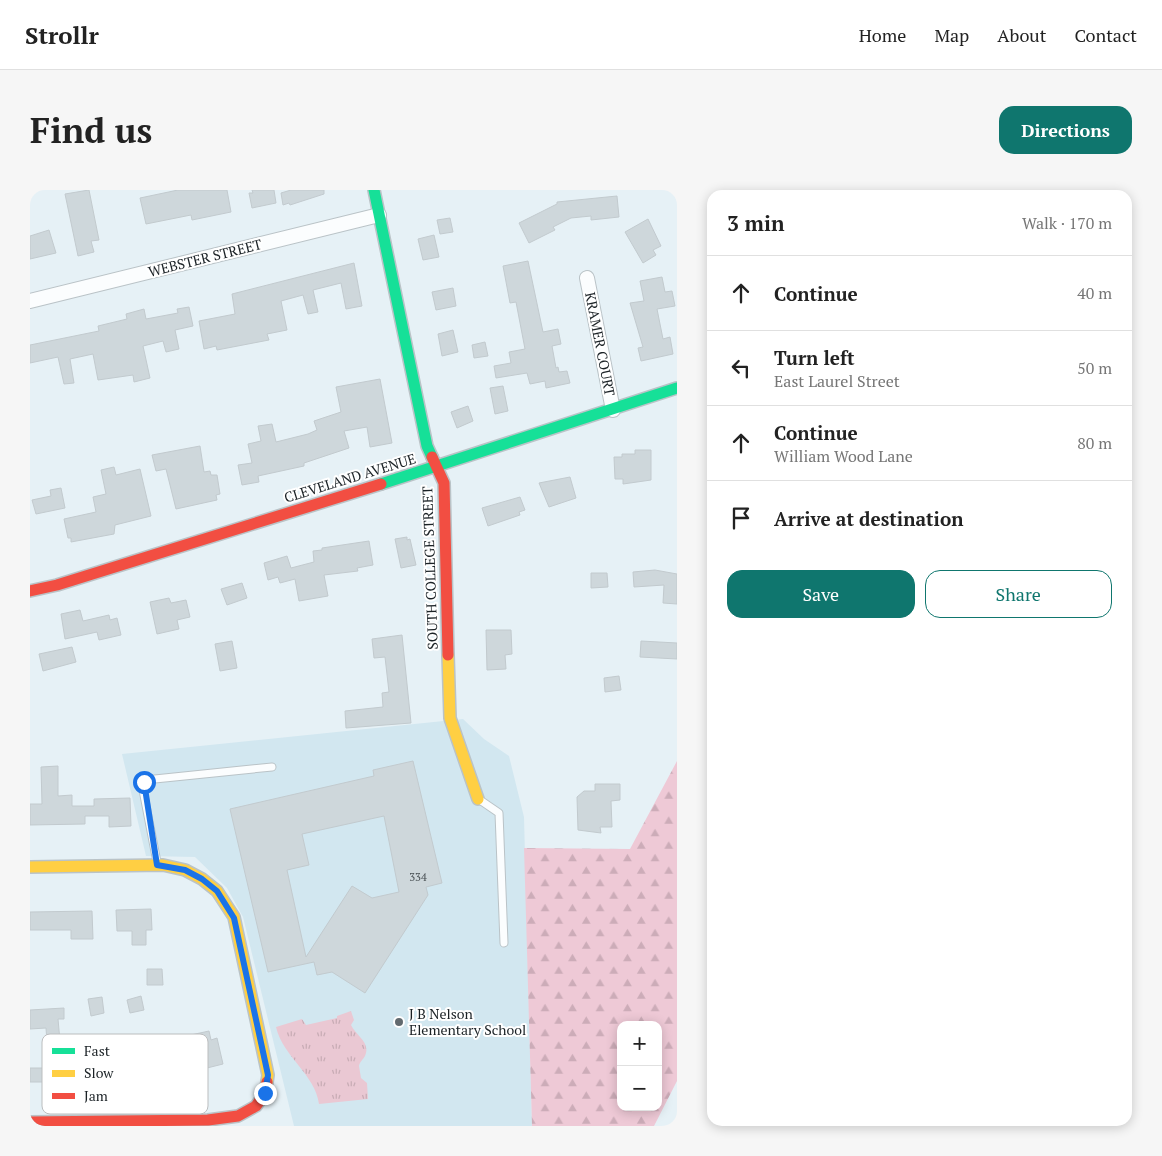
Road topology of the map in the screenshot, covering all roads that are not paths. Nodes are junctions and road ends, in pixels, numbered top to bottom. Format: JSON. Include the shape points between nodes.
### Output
{"nodes":[{"id":1,"x":374,"y":190,"type":"edge"},
{"id":2,"x":379,"y":214,"type":"junction"},
{"id":3,"x":587,"y":278,"type":"dead end"},
{"id":4,"x":30,"y":301,"type":"edge"},
{"id":5,"x":677,"y":388,"type":"edge"},
{"id":6,"x":613,"y":410,"type":"junction"},
{"id":7,"x":435,"y":467,"type":"junction"},
{"id":8,"x":30,"y":591,"type":"edge"},
{"id":9,"x":272,"y":767,"type":"dead end"},
{"id":10,"x":478,"y":799,"type":"joint"},
{"id":11,"x":157,"y":865,"type":"junction"},
{"id":12,"x":30,"y":867,"type":"edge"},
{"id":13,"x":504,"y":943,"type":"dead end"},
{"id":14,"x":30,"y":1122,"type":"edge"}],
"edges":[{"from":1,"to":2,"type":"street","name":"SOUTH COLLEGE STREET"},
{"from":2,"to":4,"type":"street","name":"WEBSTER STREET"},
{"from":2,"to":7,"type":"street","name":"SOUTH COLLEGE STREET","via":[[427,446]]},
{"from":3,"to":6,"type":"street","name":"KRAMER COURT"},
{"from":5,"to":6,"type":"street","name":"CLEVELAND AVENUE"},
{"from":6,"to":7,"type":"street","name":"CLEVELAND AVENUE"},
{"from":7,"to":8,"type":"street","name":"CLEVELAND AVENUE"},
{"from":7,"to":10,"type":"street","name":"SOUTH COLLEGE STREET","via":[[444,483],[450,718]]},
{"from":9,"to":11,"type":"lane","via":[[145,780],[142,785]]},
{"from":10,"to":13,"type":"lane","via":[[500,813]]},
{"from":11,"to":12,"type":"street"},
{"from":11,"to":14,"type":"street","via":[[185,870],[202,879],[217,891],[234,918],[268,1075],[265,1093],[256,1106],[238,1116],[208,1120]]}]}
